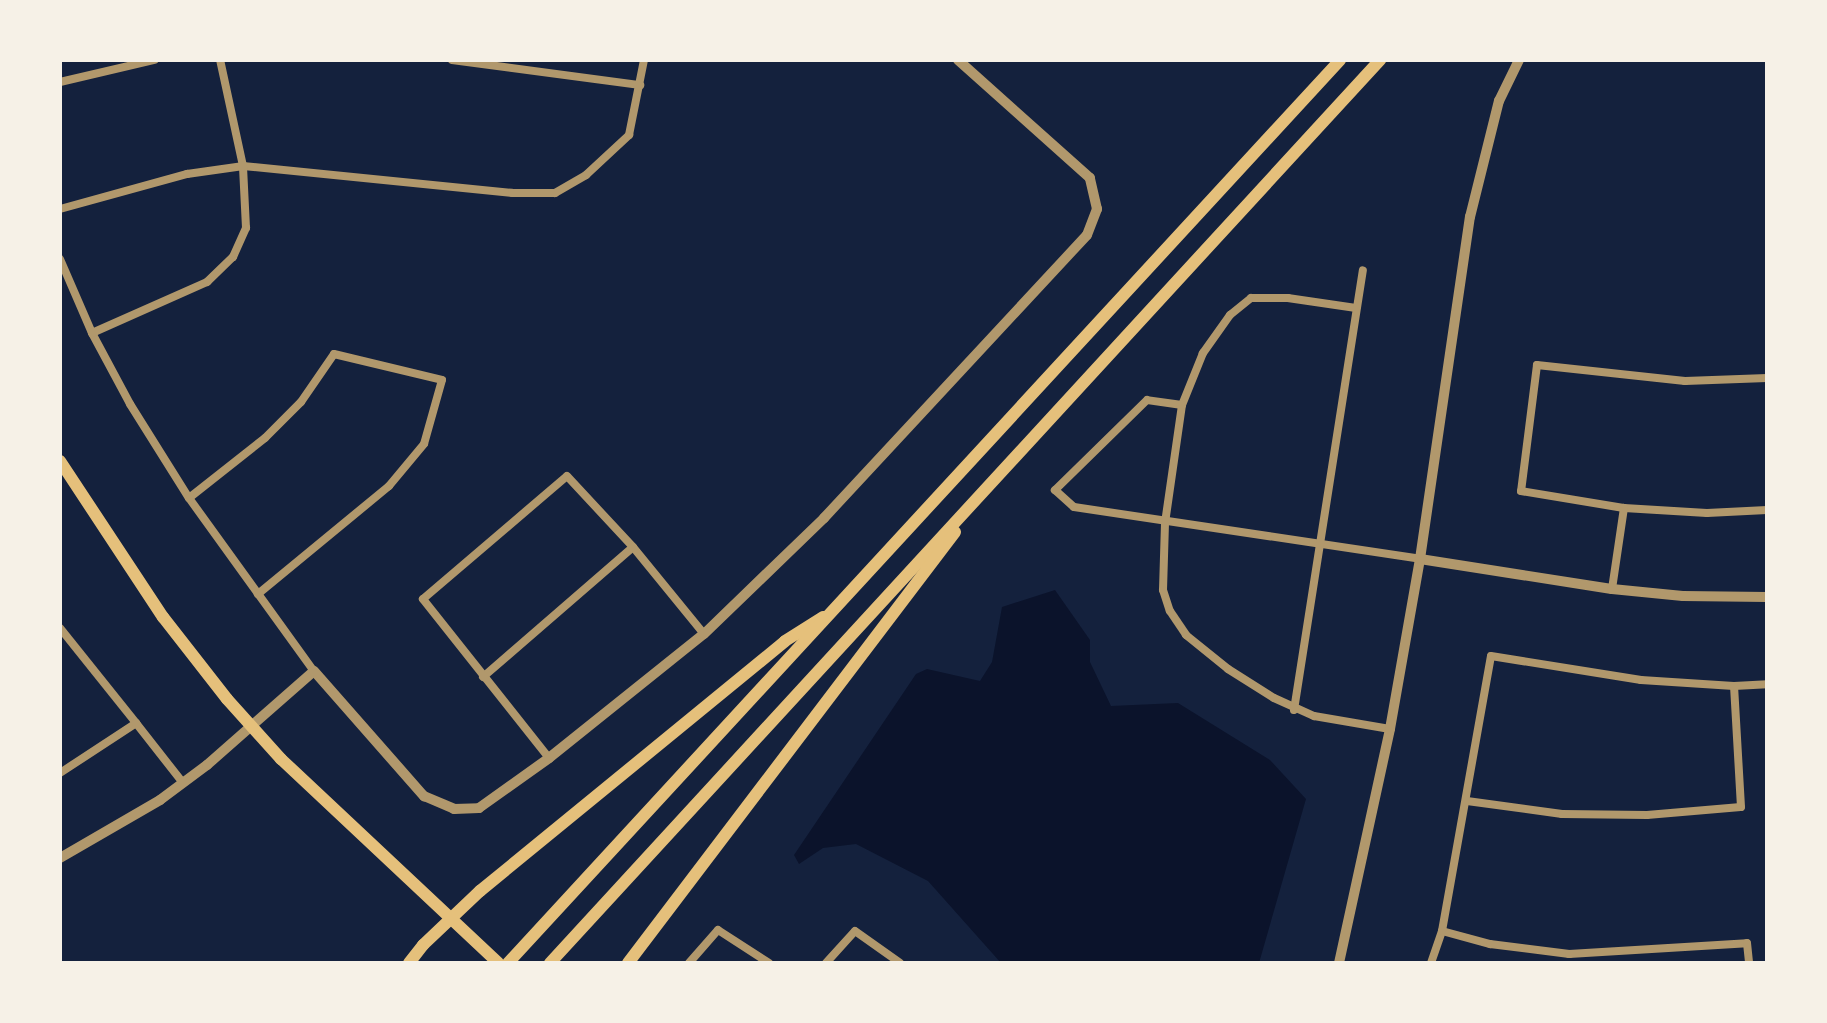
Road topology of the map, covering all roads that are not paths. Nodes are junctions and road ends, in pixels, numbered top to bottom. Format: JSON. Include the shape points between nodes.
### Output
{"nodes":[{"id":1,"x":154,"y":60,"type":"edge"},
{"id":2,"x":220,"y":60,"type":"edge"},
{"id":3,"x":452,"y":60,"type":"edge"},
{"id":4,"x":644,"y":60,"type":"edge"},
{"id":5,"x":958,"y":60,"type":"edge"},
{"id":6,"x":1340,"y":60,"type":"edge"},
{"id":7,"x":1380,"y":60,"type":"edge"},
{"id":8,"x":1519,"y":60,"type":"edge"},
{"id":9,"x":60,"y":82,"type":"edge"},
{"id":10,"x":640,"y":85,"type":"junction"},
{"id":11,"x":243,"y":166,"type":"junction"},
{"id":12,"x":60,"y":209,"type":"edge"},
{"id":13,"x":60,"y":259,"type":"edge"},
{"id":14,"x":1363,"y":270,"type":"dead end"},
{"id":15,"x":1356,"y":308,"type":"junction"},
{"id":16,"x":92,"y":333,"type":"junction"},
{"id":17,"x":1767,"y":378,"type":"edge"},
{"id":18,"x":1182,"y":405,"type":"junction"},
{"id":19,"x":60,"y":461,"type":"edge"},
{"id":20,"x":998,"y":475,"type":"junction"},
{"id":21,"x":189,"y":498,"type":"junction"},
{"id":22,"x":1624,"y":508,"type":"junction"},
{"id":23,"x":1767,"y":510,"type":"edge"},
{"id":24,"x":1165,"y":523,"type":"junction"},
{"id":25,"x":1320,"y":546,"type":"junction"},
{"id":26,"x":633,"y":547,"type":"junction"},
{"id":27,"x":1420,"y":559,"type":"junction"},
{"id":28,"x":1612,"y":589,"type":"junction"},
{"id":29,"x":258,"y":594,"type":"junction"},
{"id":30,"x":1767,"y":597,"type":"edge"},
{"id":31,"x":841,"y":605,"type":"junction"},
{"id":32,"x":60,"y":628,"type":"edge"},
{"id":33,"x":704,"y":634,"type":"junction"},
{"id":34,"x":314,"y":671,"type":"junction"},
{"id":35,"x":483,"y":677,"type":"junction"},
{"id":36,"x":1767,"y":684,"type":"edge"},
{"id":37,"x":1734,"y":686,"type":"junction"},
{"id":38,"x":1294,"y":710,"type":"junction"},
{"id":39,"x":136,"y":723,"type":"junction"},
{"id":40,"x":253,"y":727,"type":"junction"},
{"id":41,"x":1390,"y":729,"type":"junction"},
{"id":42,"x":549,"y":758,"type":"junction"},
{"id":43,"x":60,"y":773,"type":"edge"},
{"id":44,"x":183,"y":783,"type":"junction"},
{"id":45,"x":1467,"y":801,"type":"junction"},
{"id":46,"x":60,"y":858,"type":"edge"},
{"id":47,"x":450,"y":918,"type":"junction"},
{"id":48,"x":1442,"y":931,"type":"junction"},
{"id":49,"x":551,"y":962,"type":"edge"},
{"id":50,"x":409,"y":963,"type":"edge"},
{"id":51,"x":498,"y":963,"type":"edge"},
{"id":52,"x":508,"y":963,"type":"edge"},
{"id":53,"x":628,"y":963,"type":"edge"},
{"id":54,"x":689,"y":963,"type":"edge"},
{"id":55,"x":769,"y":963,"type":"edge"},
{"id":56,"x":826,"y":963,"type":"edge"},
{"id":57,"x":900,"y":963,"type":"edge"},
{"id":58,"x":1339,"y":963,"type":"edge"},
{"id":59,"x":1431,"y":963,"type":"edge"},
{"id":60,"x":1749,"y":963,"type":"edge"}],
"edges":[{"from":1,"to":9,"type":"street"},
{"from":2,"to":11,"type":"street"},
{"from":3,"to":10,"type":"street"},
{"from":4,"to":10,"type":"street"},
{"from":5,"to":33,"type":"street","via":[[1090,178],[1097,209],[1087,235],[824,518]]},
{"from":6,"to":31,"type":"main road"},
{"from":7,"to":20,"type":"main road"},
{"from":8,"to":27,"type":"street","via":[[1499,101],[1470,217]]},
{"from":10,"to":11,"type":"street","via":[[629,135],[586,175],[555,193]]},
{"from":11,"to":12,"type":"street","via":[[187,174]]},
{"from":11,"to":16,"type":"street","via":[[246,228],[233,257],[207,282]]},
{"from":13,"to":16,"type":"street"},
{"from":14,"to":15,"type":"street"},
{"from":15,"to":18,"type":"street","via":[[1251,298],[1230,315],[1203,353]]},
{"from":15,"to":25,"type":"street"},
{"from":16,"to":21,"type":"street"},
{"from":17,"to":22,"type":"street","via":[[1685,381],[1537,365],[1521,491]]},
{"from":18,"to":24,"type":"street"},
{"from":18,"to":24,"type":"street","via":[[1147,400],[1055,490],[1074,507]]},
{"from":19,"to":40,"type":"main road","via":[[163,617]]},
{"from":20,"to":49,"type":"main road"},
{"from":20,"to":53,"type":"main road"},
{"from":21,"to":29,"type":"street"},
{"from":21,"to":29,"type":"street","via":[[292,411],[334,354],[442,380],[424,444],[389,486]]},
{"from":22,"to":23,"type":"street"},
{"from":22,"to":28,"type":"street"},
{"from":24,"to":25,"type":"street"},
{"from":24,"to":38,"type":"street","via":[[1163,590],[1186,635]]},
{"from":25,"to":27,"type":"street"},
{"from":25,"to":38,"type":"street"},
{"from":26,"to":33,"type":"street"},
{"from":26,"to":35,"type":"street"},
{"from":26,"to":35,"type":"street","via":[[567,476],[423,599]]},
{"from":27,"to":28,"type":"street"},
{"from":27,"to":41,"type":"street"},
{"from":28,"to":30,"type":"street"},
{"from":29,"to":34,"type":"street"},
{"from":31,"to":47,"type":"main road","via":[[785,641]]},
{"from":31,"to":52,"type":"main road"},
{"from":32,"to":39,"type":"street"},
{"from":33,"to":42,"type":"street"},
{"from":34,"to":40,"type":"street"},
{"from":34,"to":42,"type":"street","via":[[424,796],[439,805],[479,808]]},
{"from":35,"to":42,"type":"street"},
{"from":36,"to":37,"type":"street"},
{"from":37,"to":45,"type":"street","via":[[1641,680],[1491,656]]},
{"from":37,"to":45,"type":"street","via":[[1741,807],[1647,815],[1562,814]]},
{"from":38,"to":41,"type":"street"},
{"from":39,"to":43,"type":"street"},
{"from":39,"to":44,"type":"street"},
{"from":40,"to":44,"type":"street"},
{"from":40,"to":47,"type":"main road"},
{"from":41,"to":58,"type":"street"},
{"from":44,"to":46,"type":"street"},
{"from":45,"to":48,"type":"street"},
{"from":47,"to":50,"type":"main road"},
{"from":47,"to":51,"type":"main road"},
{"from":48,"to":59,"type":"street"},
{"from":48,"to":60,"type":"street","via":[[1490,944],[1569,954],[1747,943]]},
{"from":54,"to":55,"type":"street","via":[[718,930]]},
{"from":56,"to":57,"type":"street","via":[[855,931]]}]}
